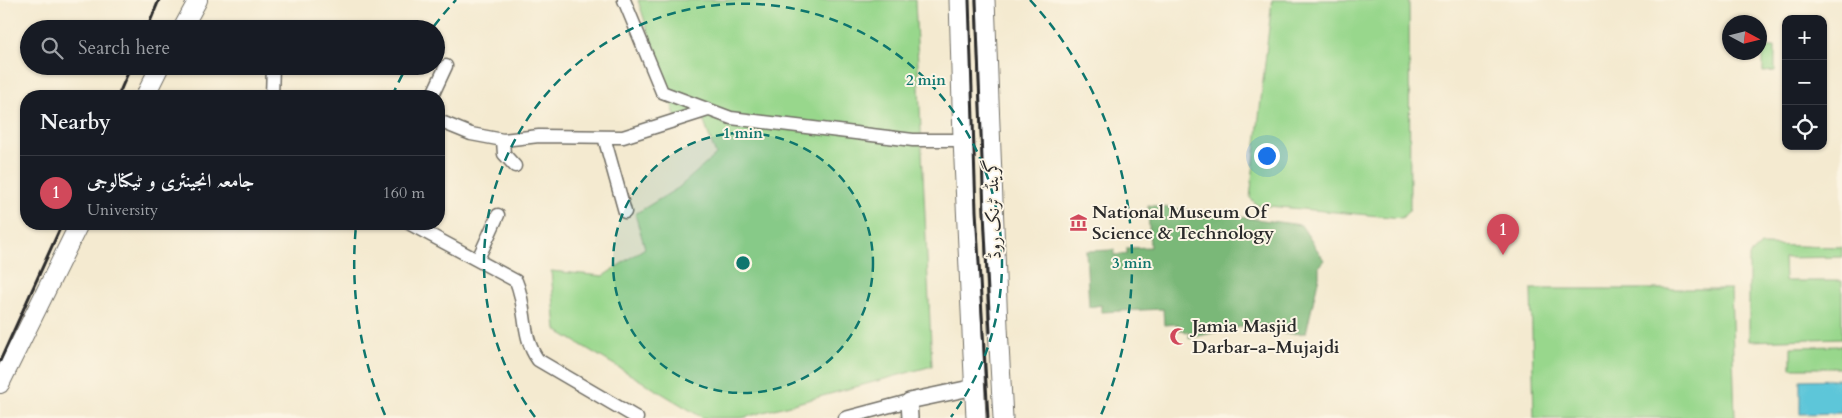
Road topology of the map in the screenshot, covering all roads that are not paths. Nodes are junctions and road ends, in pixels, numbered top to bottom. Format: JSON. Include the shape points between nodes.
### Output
{"nodes":[{"id":1,"x":198,"y":0,"type":"edge"},
{"id":2,"x":624,"y":0,"type":"edge"},
{"id":3,"x":959,"y":0,"type":"edge"},
{"id":4,"x":985,"y":0,"type":"edge"},
{"id":5,"x":187,"y":20,"type":"edge"},
{"id":6,"x":156,"y":75,"type":"edge"},
{"id":7,"x":273,"y":75,"type":"edge"},
{"id":8,"x":442,"y":75,"type":"edge"},
{"id":9,"x":148,"y":90,"type":"edge"},
{"id":10,"x":272,"y":90,"type":"edge"},
{"id":11,"x":435,"y":90,"type":"edge"},
{"id":12,"x":708,"y":110,"type":"junction"},
{"id":13,"x":445,"y":124,"type":"edge"},
{"id":14,"x":604,"y":137,"type":"junction"},
{"id":15,"x":503,"y":140,"type":"junction"},
{"id":16,"x":963,"y":140,"type":"junction"},
{"id":17,"x":515,"y":166,"type":"dead end"},
{"id":18,"x":625,"y":212,"type":"dead end"},
{"id":19,"x":498,"y":215,"type":"dead end"},
{"id":20,"x":76,"y":230,"type":"edge"},
{"id":21,"x":422,"y":230,"type":"edge"},
{"id":22,"x":478,"y":259,"type":"junction"},
{"id":23,"x":0,"y":384,"type":"edge"},
{"id":24,"x":975,"y":387,"type":"junction"},
{"id":25,"x":909,"y":401,"type":"junction"},
{"id":26,"x":638,"y":418,"type":"edge"},
{"id":27,"x":845,"y":418,"type":"edge"},
{"id":28,"x":910,"y":418,"type":"edge"},
{"id":29,"x":976,"y":418,"type":"edge"},
{"id":30,"x":1003,"y":418,"type":"edge"}],
"edges":[{"from":1,"to":5,"type":"main road"},
{"from":2,"to":12,"type":"street","via":[[662,92]]},
{"from":3,"to":16,"type":"main road","name":"گرینڈ ٹرنک روڈ"},
{"from":4,"to":30,"type":"main road","name":"گرینڈ ٹرنک روڈ"},
{"from":6,"to":9,"type":"main road"},
{"from":7,"to":10,"type":"street"},
{"from":8,"to":11,"type":"street"},
{"from":12,"to":14,"type":"street","via":[[623,137]]},
{"from":12,"to":16,"type":"street","via":[[731,118],[913,140]]},
{"from":13,"to":15,"type":"street","via":[[470,134]]},
{"from":14,"to":15,"type":"street","via":[[539,136]]},
{"from":14,"to":18,"type":"street"},
{"from":15,"to":17,"type":"street","via":[[504,154]]},
{"from":16,"to":24,"type":"main road","name":"گرینڈ ٹرنک روڈ"},
{"from":19,"to":22,"type":"street"},
{"from":20,"to":23,"type":"main road"},
{"from":21,"to":22,"type":"street"},
{"from":22,"to":26,"type":"street","via":[[516,281],[528,343],[538,360]]},
{"from":24,"to":25,"type":"street"},
{"from":24,"to":29,"type":"main road","name":"گرینڈ ٹرنک روڈ"},
{"from":25,"to":27,"type":"street"},
{"from":25,"to":28,"type":"street"}]}
